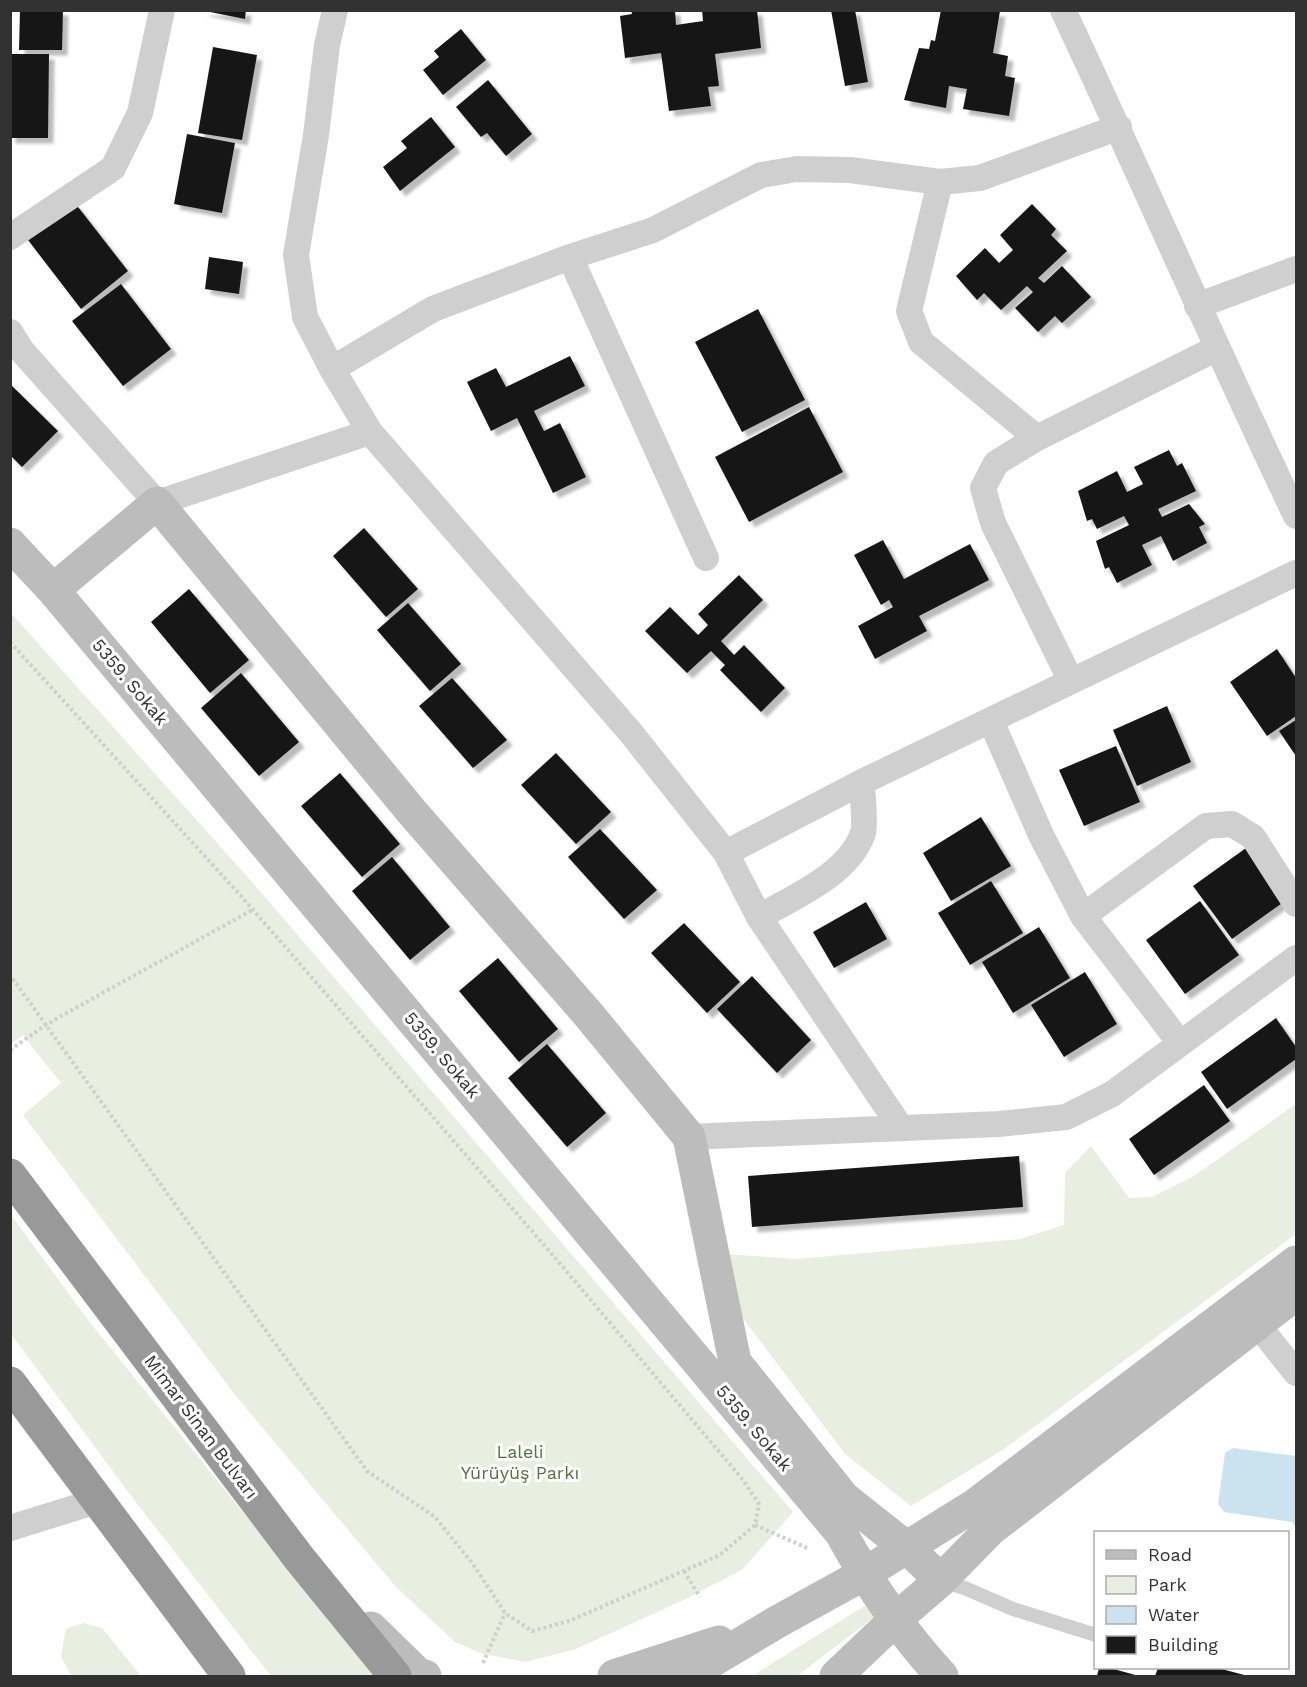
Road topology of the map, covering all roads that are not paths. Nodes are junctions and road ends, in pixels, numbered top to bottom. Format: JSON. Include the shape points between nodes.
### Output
{"nodes":[{"id":1,"x":162,"y":10,"type":"edge"},
{"id":2,"x":334,"y":10,"type":"edge"},
{"id":3,"x":1063,"y":10,"type":"edge"},
{"id":4,"x":1119,"y":127,"type":"junction"},
{"id":5,"x":940,"y":182,"type":"junction"},
{"id":6,"x":10,"y":237,"type":"edge"},
{"id":7,"x":570,"y":257,"type":"junction"},
{"id":8,"x":1296,"y":269,"type":"edge"},
{"id":9,"x":1197,"y":306,"type":"junction"},
{"id":10,"x":10,"y":332,"type":"edge"},
{"id":11,"x":1217,"y":348,"type":"junction"},
{"id":12,"x":332,"y":369,"type":"junction"},
{"id":13,"x":370,"y":432,"type":"junction"},
{"id":14,"x":1037,"y":438,"type":"junction"},
{"id":15,"x":157,"y":502,"type":"junction"},
{"id":16,"x":1296,"y":516,"type":"edge"},
{"id":17,"x":10,"y":544,"type":"edge"},
{"id":18,"x":706,"y":558,"type":"dead end"},
{"id":19,"x":1296,"y":573,"type":"edge"},
{"id":20,"x":53,"y":590,"type":"junction"},
{"id":21,"x":1071,"y":681,"type":"junction"},
{"id":22,"x":991,"y":721,"type":"junction"},
{"id":23,"x":862,"y":782,"type":"junction"},
{"id":24,"x":726,"y":853,"type":"junction"},
{"id":25,"x":1296,"y":904,"type":"edge"},
{"id":26,"x":1083,"y":916,"type":"junction"},
{"id":27,"x":759,"y":917,"type":"junction"},
{"id":28,"x":1296,"y":958,"type":"edge"},
{"id":29,"x":1180,"y":1043,"type":"junction"},
{"id":30,"x":901,"y":1128,"type":"junction"},
{"id":31,"x":689,"y":1137,"type":"junction"},
{"id":32,"x":10,"y":1175,"type":"edge"},
{"id":33,"x":1296,"y":1262,"type":"edge"},
{"id":34,"x":1296,"y":1294,"type":"edge"},
{"id":35,"x":1257,"y":1324,"type":"junction"},
{"id":36,"x":1296,"y":1372,"type":"edge"},
{"id":37,"x":10,"y":1383,"type":"edge"},
{"id":38,"x":97,"y":1501,"type":"junction"},
{"id":39,"x":16,"y":1522,"type":"edge"},
{"id":40,"x":907,"y":1548,"type":"junction"},
{"id":41,"x":299,"y":1558,"type":"junction"},
{"id":42,"x":864,"y":1574,"type":"junction"},
{"id":43,"x":941,"y":1580,"type":"junction"},
{"id":44,"x":896,"y":1619,"type":"junction"},
{"id":45,"x":777,"y":1622,"type":"junction"},
{"id":46,"x":1094,"y":1635,"type":"edge"},
{"id":47,"x":230,"y":1677,"type":"edge"},
{"id":48,"x":395,"y":1677,"type":"edge"},
{"id":49,"x":425,"y":1677,"type":"edge"},
{"id":50,"x":614,"y":1677,"type":"edge"},
{"id":51,"x":687,"y":1677,"type":"edge"},
{"id":52,"x":836,"y":1677,"type":"edge"},
{"id":53,"x":942,"y":1677,"type":"edge"}],
"edges":[{"from":1,"to":6,"type":"street","via":[[140,113],[113,168]]},
{"from":2,"to":12,"type":"street","via":[[296,255],[305,317]]},
{"from":3,"to":4,"type":"street"},
{"from":4,"to":5,"type":"street","via":[[980,178]]},
{"from":4,"to":9,"type":"street"},
{"from":5,"to":7,"type":"street","via":[[850,170],[797,169],[761,175],[653,230]]},
{"from":5,"to":14,"type":"street","via":[[909,311],[921,342]]},
{"from":7,"to":12,"type":"street","via":[[433,309]]},
{"from":7,"to":18,"type":"street"},
{"from":8,"to":9,"type":"street"},
{"from":9,"to":11,"type":"street"},
{"from":10,"to":15,"type":"street","via":[[22,351]]},
{"from":11,"to":14,"type":"street"},
{"from":11,"to":16,"type":"street"},
{"from":12,"to":13,"type":"street"},
{"from":13,"to":15,"type":"street"},
{"from":13,"to":24,"type":"street","via":[[631,733]]},
{"from":14,"to":21,"type":"street","via":[[996,463],[983,488],[993,523]]},
{"from":15,"to":20,"type":"street"},
{"from":15,"to":31,"type":"street","via":[[412,812]]},
{"from":17,"to":20,"type":"street","name":"5359. Sokak"},
{"from":19,"to":21,"type":"street"},
{"from":20,"to":42,"type":"street","name":"5359. Sokak","via":[[841,1533]]},
{"from":21,"to":22,"type":"street"},
{"from":22,"to":23,"type":"street"},
{"from":22,"to":26,"type":"street","via":[[1041,835]]},
{"from":23,"to":24,"type":"street"},
{"from":23,"to":27,"type":"street","via":[[863,832],[845,864]]},
{"from":24,"to":27,"type":"street"},
{"from":25,"to":26,"type":"street","via":[[1253,837],[1232,824],[1206,826]]},
{"from":26,"to":29,"type":"street"},
{"from":27,"to":30,"type":"street"},
{"from":28,"to":29,"type":"street"},
{"from":29,"to":30,"type":"street","via":[[1112,1094],[1066,1117]]},
{"from":30,"to":31,"type":"street"},
{"from":31,"to":40,"type":"street","via":[[735,1362],[844,1498]]},
{"from":32,"to":41,"type":"highway","name":"Mimar Sinan Bulvarı"},
{"from":33,"to":40,"type":"street","via":[[975,1505]]},
{"from":34,"to":35,"type":"street"},
{"from":35,"to":36,"type":"street"},
{"from":35,"to":43,"type":"street","via":[[991,1529]]},
{"from":37,"to":38,"type":"highway"},
{"from":38,"to":39,"type":"street"},
{"from":38,"to":47,"type":"highway"},
{"from":40,"to":42,"type":"street"},
{"from":40,"to":43,"type":"street"},
{"from":41,"to":48,"type":"highway","name":"Mimar Sinan Bulvarı"},
{"from":41,"to":49,"type":"street"},
{"from":42,"to":44,"type":"street","name":"5359. Sokak"},
{"from":42,"to":45,"type":"street"},
{"from":43,"to":44,"type":"street"},
{"from":43,"to":46,"type":"lane","via":[[1013,1609]]},
{"from":44,"to":52,"type":"street"},
{"from":44,"to":53,"type":"street","name":"5359. Sokak"},
{"from":45,"to":50,"type":"street"},
{"from":45,"to":51,"type":"street"}]}
